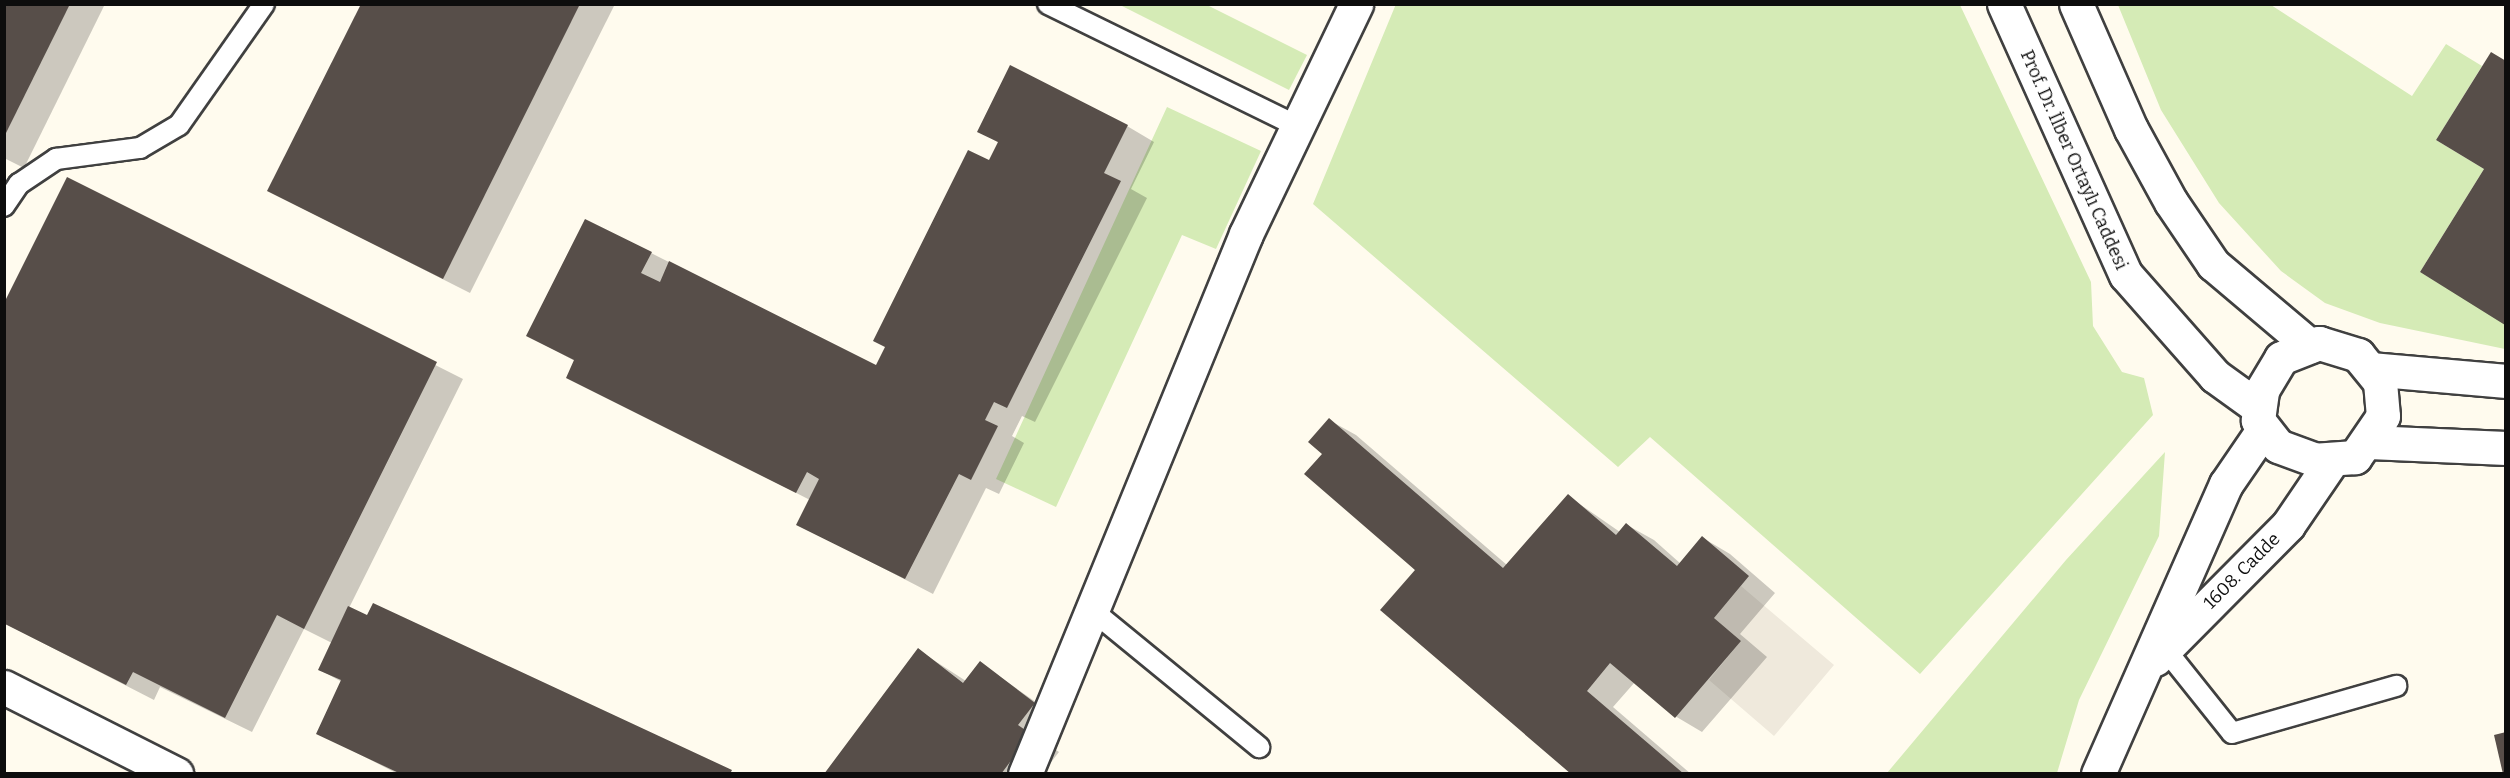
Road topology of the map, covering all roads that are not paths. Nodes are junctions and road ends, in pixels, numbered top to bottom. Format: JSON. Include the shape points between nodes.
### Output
{"nodes":[{"id":1,"x":264,"y":4,"type":"edge"},
{"id":2,"x":1048,"y":4,"type":"edge"},
{"id":3,"x":1356,"y":4,"type":"edge"},
{"id":4,"x":2004,"y":4,"type":"edge"},
{"id":5,"x":2076,"y":4,"type":"edge"},
{"id":6,"x":1297,"y":126,"type":"junction"},
{"id":7,"x":4,"y":206,"type":"edge"},
{"id":8,"x":2310,"y":346,"type":"junction"},
{"id":9,"x":2370,"y":369,"type":"junction"},
{"id":10,"x":2505,"y":381,"type":"edge"},
{"id":11,"x":2260,"y":418,"type":"junction"},
{"id":12,"x":2368,"y":442,"type":"junction"},
{"id":13,"x":2505,"y":448,"type":"edge"},
{"id":14,"x":2333,"y":459,"type":"junction"},
{"id":15,"x":1093,"y":611,"type":"junction"},
{"id":16,"x":2165,"y":649,"type":"junction"},
{"id":17,"x":2139,"y":675,"type":"junction"},
{"id":18,"x":2396,"y":686,"type":"dead end"},
{"id":19,"x":4,"y":687,"type":"edge"},
{"id":20,"x":1259,"y":747,"type":"dead end"},
{"id":21,"x":176,"y":774,"type":"edge"},
{"id":22,"x":1024,"y":774,"type":"edge"},
{"id":23,"x":2098,"y":774,"type":"edge"}],
"edges":[{"from":1,"to":7,"type":"lane","via":[[179,125],[140,148],[56,159],[19,184]]},
{"from":2,"to":6,"type":"lane"},
{"from":3,"to":6,"type":"street"},
{"from":4,"to":11,"type":"street","name":"Prof. Dr. İlber Ortaylı Caddesi","via":[[2126,275],[2215,376]]},
{"from":5,"to":8,"type":"street","via":[[2131,129],[2176,211],[2213,264]]},
{"from":6,"to":15,"type":"street","via":[[1246,234]]},
{"from":8,"to":9,"type":"street","name":"1608. Cadde","via":[[2319,343],[2358,355]]},
{"from":8,"to":11,"type":"street","name":"1608. Cadde","via":[[2281,358],[2262,390]]},
{"from":9,"to":10,"type":"street"},
{"from":9,"to":12,"type":"street","via":[[2380,382],[2383,416]]},
{"from":11,"to":14,"type":"street","via":[[2278,446],[2316,460]]},
{"from":11,"to":17,"type":"street","name":"1608. Cadde"},
{"from":12,"to":13,"type":"street"},
{"from":12,"to":14,"type":"street","via":[[2355,457]]},
{"from":14,"to":16,"type":"street","name":"1608. Cadde","via":[[2288,525]]},
{"from":15,"to":20,"type":"lane"},
{"from":15,"to":22,"type":"street"},
{"from":16,"to":17,"type":"street","name":"1608. Cadde"},
{"from":16,"to":18,"type":"lane","via":[[2232,733]]},
{"from":17,"to":23,"type":"street","name":"1608. Cadde"},
{"from":19,"to":21,"type":"street"}]}
